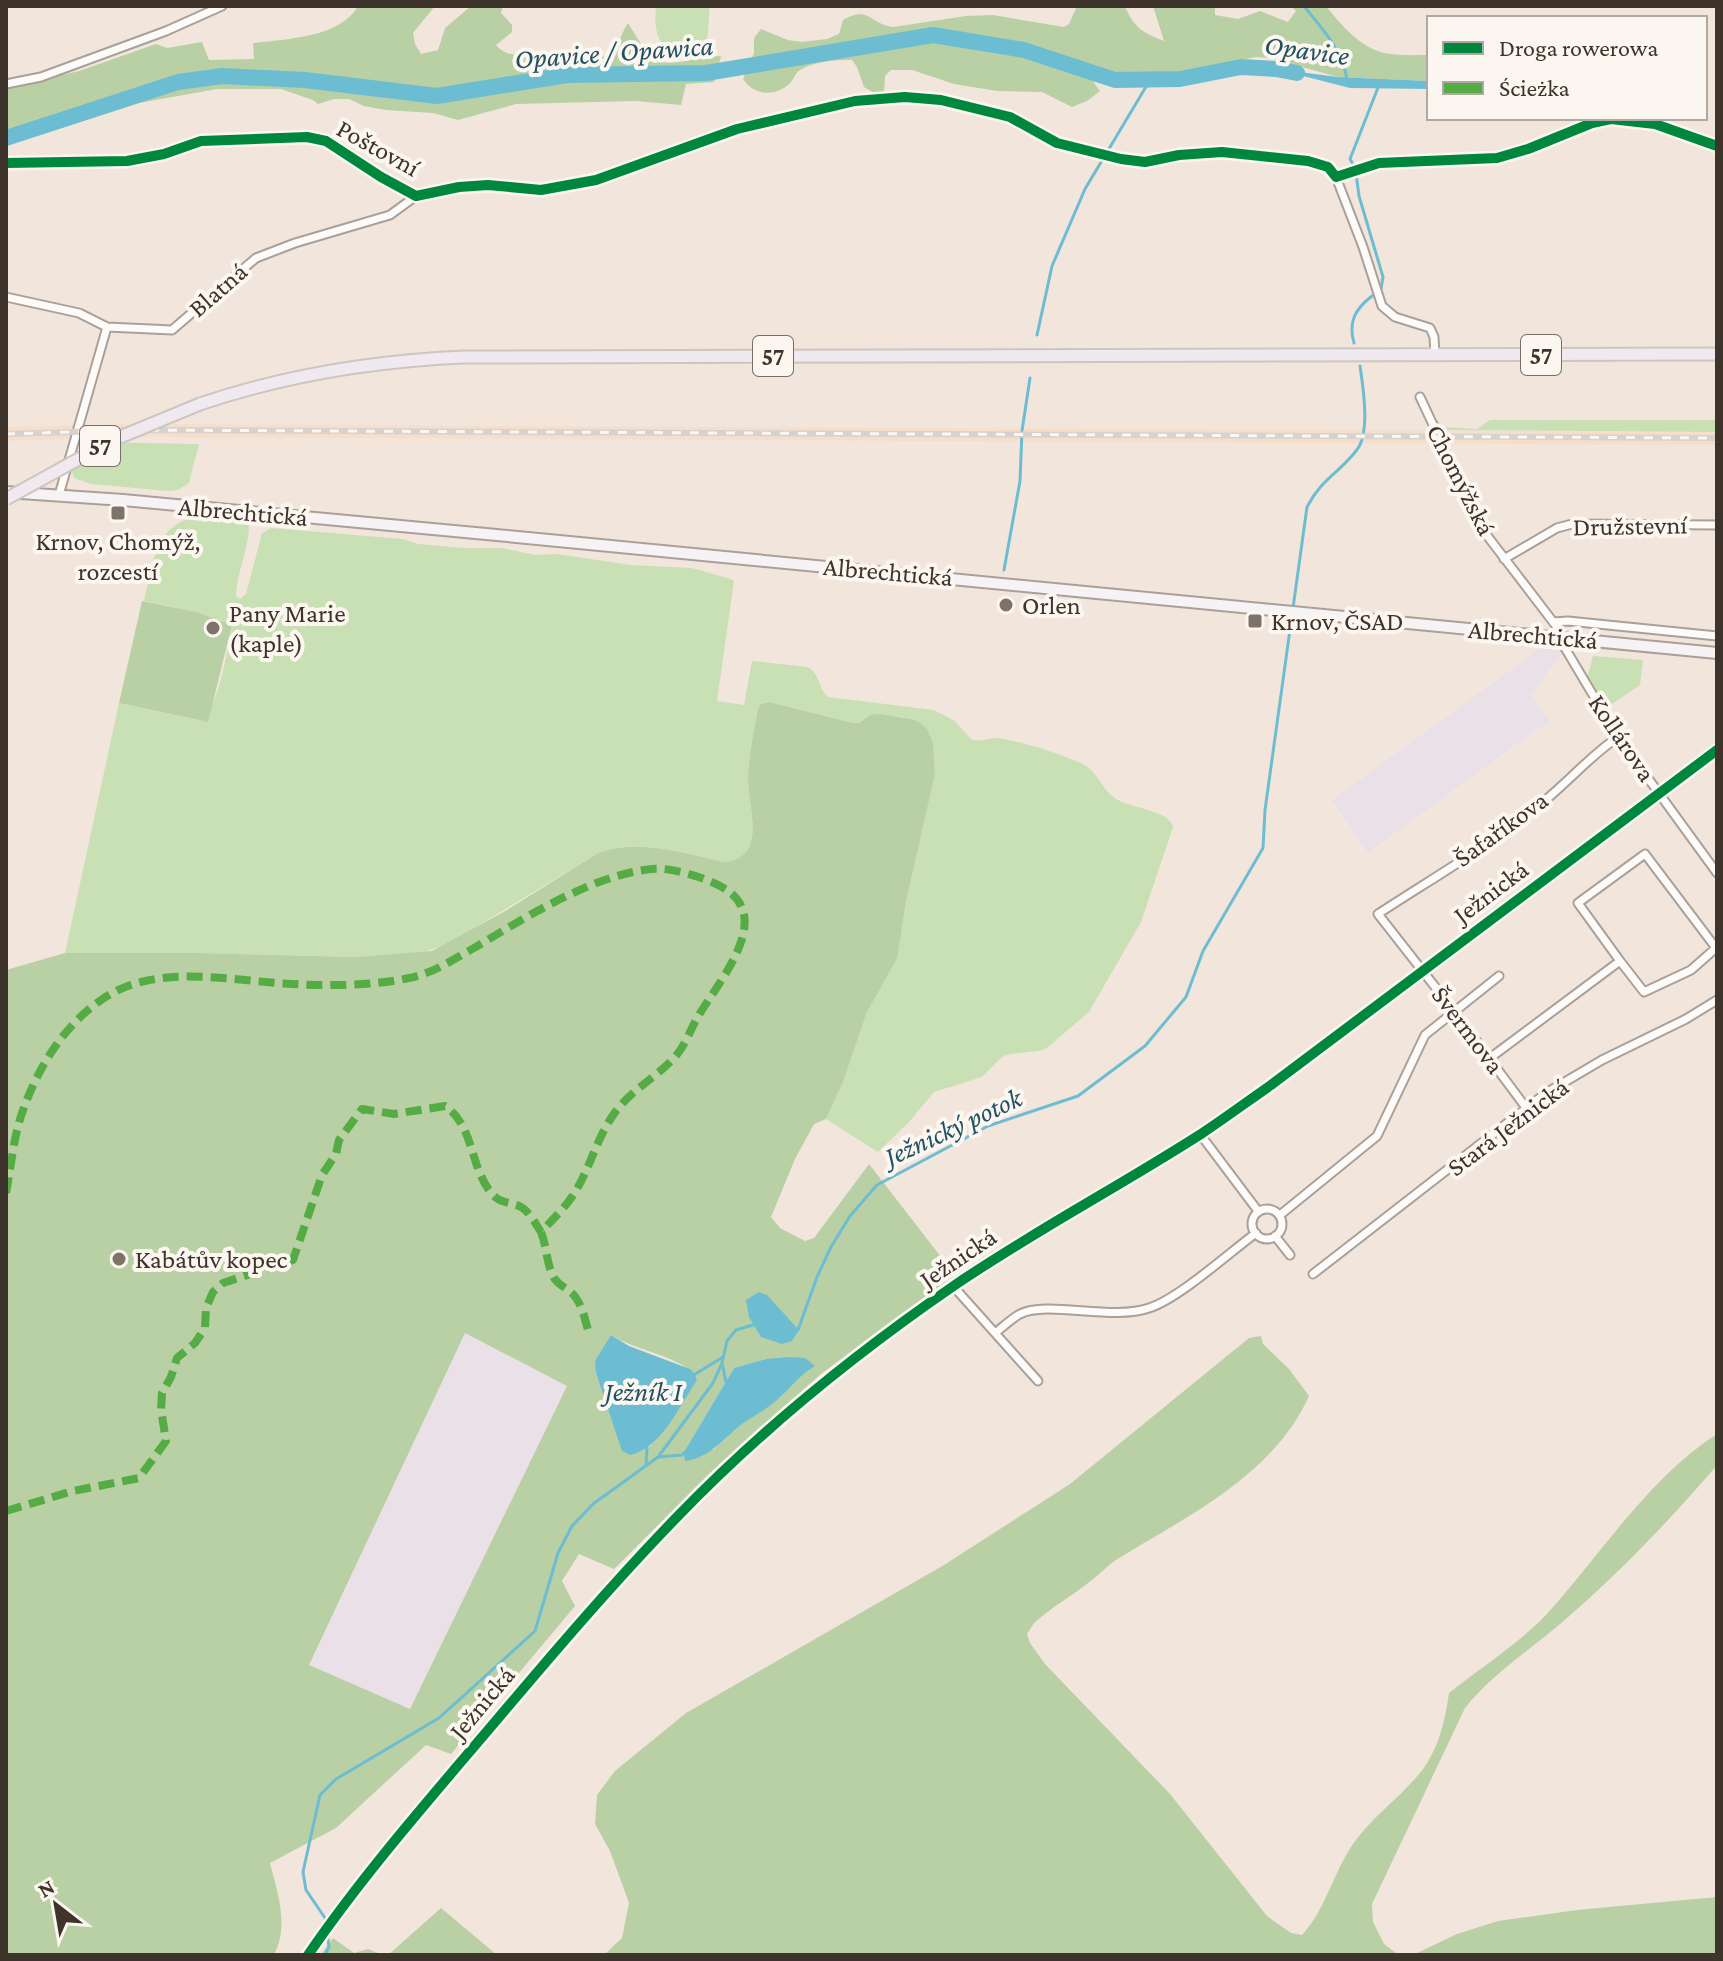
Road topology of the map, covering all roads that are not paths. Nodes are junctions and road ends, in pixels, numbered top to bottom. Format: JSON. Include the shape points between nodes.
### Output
{"nodes":[{"id":1,"x":222,"y":6,"type":"edge"},
{"id":2,"x":6,"y":84,"type":"edge"},
{"id":3,"x":1606,"y":120,"type":"edge"},
{"id":4,"x":1620,"y":120,"type":"edge"},
{"id":5,"x":1717,"y":146,"type":"edge"},
{"id":6,"x":6,"y":163,"type":"edge"},
{"id":7,"x":1336,"y":177,"type":"junction"},
{"id":8,"x":416,"y":196,"type":"junction"},
{"id":9,"x":6,"y":297,"type":"edge"},
{"id":10,"x":107,"y":327,"type":"junction"},
{"id":11,"x":1717,"y":354,"type":"edge"},
{"id":12,"x":1435,"y":355,"type":"junction"},
{"id":13,"x":1420,"y":397,"type":"dead end"},
{"id":14,"x":6,"y":492,"type":"edge"},
{"id":15,"x":59,"y":495,"type":"junction"},
{"id":16,"x":6,"y":499,"type":"edge"},
{"id":17,"x":1717,"y":525,"type":"edge"},
{"id":18,"x":1504,"y":559,"type":"junction"},
{"id":19,"x":1553,"y":622,"type":"junction"},
{"id":20,"x":1717,"y":636,"type":"edge"},
{"id":21,"x":1562,"y":638,"type":"junction"},
{"id":22,"x":1717,"y":653,"type":"edge"},
{"id":23,"x":1618,"y":737,"type":"junction"},
{"id":24,"x":1717,"y":750,"type":"edge"},
{"id":25,"x":1660,"y":793,"type":"junction"},
{"id":26,"x":1717,"y":873,"type":"edge"},
{"id":27,"x":1378,"y":914,"type":"joint"},
{"id":28,"x":1717,"y":948,"type":"edge"},
{"id":29,"x":1620,"y":961,"type":"junction"},
{"id":30,"x":1423,"y":971,"type":"junction"},
{"id":31,"x":1499,"y":976,"type":"dead end"},
{"id":32,"x":1717,"y":1000,"type":"edge"},
{"id":33,"x":1454,"y":1011,"type":"junction"},
{"id":34,"x":1490,"y":1058,"type":"junction"},
{"id":35,"x":1527,"y":1109,"type":"junction"},
{"id":36,"x":1200,"y":1134,"type":"junction"},
{"id":37,"x":1258,"y":1211,"type":"junction"},
{"id":38,"x":1280,"y":1215,"type":"junction"},
{"id":39,"x":1256,"y":1233,"type":"junction"},
{"id":40,"x":1275,"y":1236,"type":"junction"},
{"id":41,"x":1290,"y":1255,"type":"dead end"},
{"id":42,"x":1313,"y":1274,"type":"dead end"},
{"id":43,"x":953,"y":1286,"type":"junction"},
{"id":44,"x":995,"y":1333,"type":"junction"},
{"id":45,"x":1038,"y":1381,"type":"dead end"},
{"id":46,"x":308,"y":1955,"type":"edge"}],
"edges":[{"from":1,"to":2,"type":"street","via":[[41,77]]},
{"from":3,"to":7,"type":"street","via":[[1497,158],[1393,161]]},
{"from":4,"to":5,"type":"street","via":[[1655,124]]},
{"from":6,"to":8,"type":"street","name":"Poštovní","via":[[127,161],[201,141],[307,137],[326,141]]},
{"from":7,"to":8,"type":"street","name":"Poštovní","via":[[1323,164],[1277,157],[1200,152],[1145,162],[1110,156],[1057,143],[1010,117],[905,97],[855,101],[737,129],[568,186],[541,190],[488,185]]},
{"from":7,"to":12,"type":"street","via":[[1380,302],[1395,317],[1430,328]]},
{"from":8,"to":10,"type":"street","name":"Blatná","via":[[390,215],[256,258],[172,330]]},
{"from":9,"to":10,"type":"street","via":[[79,313]]},
{"from":10,"to":15,"type":"street"},
{"from":11,"to":12,"type":"main road","number":"57"},
{"from":12,"to":16,"type":"main road","number":"57","bridge":true,"via":[[451,358],[380,363],[280,380],[200,404],[104,444]]},
{"from":13,"to":18,"type":"street","name":"Chomýžská","via":[[1482,529]]},
{"from":14,"to":15,"type":"street","name":"Albrechtická"},
{"from":15,"to":21,"type":"street","name":"Albrechtická"},
{"from":17,"to":18,"type":"street","name":"Družstevní","via":[[1572,524]]},
{"from":18,"to":19,"type":"street","name":"Chomýžská"},
{"from":19,"to":20,"type":"street"},
{"from":19,"to":21,"type":"street","name":"Chomýžská"},
{"from":21,"to":22,"type":"street","name":"Albrechtická"},
{"from":21,"to":23,"type":"street","name":"Kollárova"},
{"from":23,"to":25,"type":"street","name":"Kollárova"},
{"from":23,"to":27,"type":"street","name":"Šafaříkova","via":[[1498,835]]},
{"from":24,"to":25,"type":"street","name":"Ježnická"},
{"from":25,"to":26,"type":"street","name":"Kollárova"},
{"from":25,"to":30,"type":"street","name":"Ježnická"},
{"from":27,"to":30,"type":"street","name":"Švermova"},
{"from":28,"to":29,"type":"street","via":[[1691,970],[1644,992]]},
{"from":28,"to":29,"type":"street","via":[[1645,854],[1578,903]]},
{"from":29,"to":34,"type":"street"},
{"from":30,"to":33,"type":"street","name":"Švermova"},
{"from":30,"to":36,"type":"street","name":"Ježnická"},
{"from":31,"to":33,"type":"street"},
{"from":32,"to":35,"type":"street","name":"Stará Ježnická","via":[[1602,1060]]},
{"from":33,"to":34,"type":"street","name":"Švermova"},
{"from":33,"to":38,"type":"street","via":[[1425,1035],[1377,1136]]},
{"from":34,"to":35,"type":"street","name":"Švermova"},
{"from":35,"to":42,"type":"street","name":"Stará Ježnická"},
{"from":36,"to":37,"type":"street"},
{"from":36,"to":43,"type":"street","name":"Ježnická"},
{"from":37,"to":38,"type":"street"},
{"from":37,"to":39,"type":"street","via":[[1252,1226]]},
{"from":38,"to":40,"type":"street","via":[[1281,1230]]},
{"from":39,"to":40,"type":"street"},
{"from":39,"to":44,"type":"street","via":[[1150,1308],[1127,1313],[1036,1309]]},
{"from":40,"to":41,"type":"street"},
{"from":43,"to":44,"type":"street"},
{"from":43,"to":46,"type":"street","name":"Ježnická","via":[[829,1380],[678,1515],[425,1804]]},
{"from":44,"to":45,"type":"street"}]}
